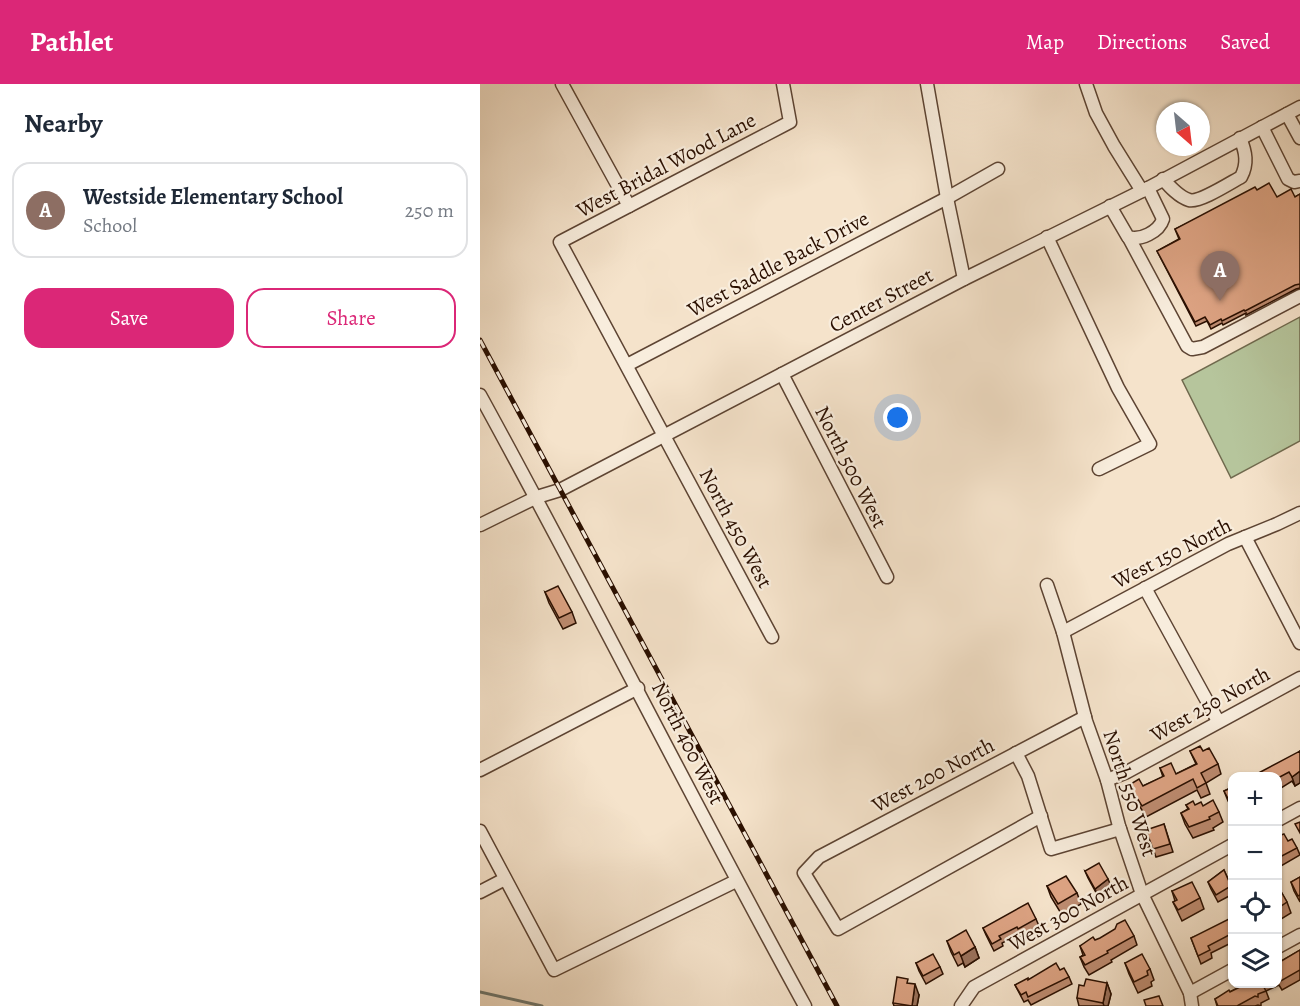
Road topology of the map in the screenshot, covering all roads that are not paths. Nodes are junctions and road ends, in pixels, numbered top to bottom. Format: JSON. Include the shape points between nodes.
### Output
{"nodes":[{"id":1,"x":561,"y":84,"type":"edge"},
{"id":2,"x":783,"y":84,"type":"edge"},
{"id":3,"x":927,"y":84,"type":"edge"},
{"id":4,"x":1086,"y":84,"type":"edge"},
{"id":5,"x":1300,"y":107,"type":"edge"},
{"id":6,"x":1287,"y":114,"type":"junction"},
{"id":7,"x":1262,"y":127,"type":"junction"},
{"id":8,"x":1240,"y":138,"type":"junction"},
{"id":9,"x":1300,"y":138,"type":"edge"},
{"id":10,"x":998,"y":169,"type":"dead end"},
{"id":11,"x":1162,"y":179,"type":"junction"},
{"id":12,"x":1300,"y":182,"type":"edge"},
{"id":13,"x":1145,"y":189,"type":"junction"},
{"id":14,"x":947,"y":198,"type":"junction"},
{"id":15,"x":629,"y":206,"type":"junction"},
{"id":16,"x":1110,"y":206,"type":"junction"},
{"id":17,"x":1047,"y":237,"type":"junction"},
{"id":18,"x":1130,"y":238,"type":"junction"},
{"id":19,"x":560,"y":242,"type":"joint"},
{"id":20,"x":964,"y":279,"type":"junction"},
{"id":21,"x":1300,"y":296,"type":"edge"},
{"id":22,"x":627,"y":365,"type":"junction"},
{"id":23,"x":782,"y":374,"type":"junction"},
{"id":24,"x":480,"y":395,"type":"edge"},
{"id":25,"x":666,"y":436,"type":"junction"},
{"id":26,"x":1099,"y":469,"type":"dead end"},
{"id":27,"x":537,"y":497,"type":"junction"},
{"id":28,"x":1300,"y":513,"type":"edge"},
{"id":29,"x":480,"y":525,"type":"edge"},
{"id":30,"x":1245,"y":537,"type":"junction"},
{"id":31,"x":886,"y":577,"type":"dead end"},
{"id":32,"x":1047,"y":585,"type":"dead end"},
{"id":33,"x":1145,"y":588,"type":"junction"},
{"id":34,"x":1063,"y":632,"type":"junction"},
{"id":35,"x":772,"y":637,"type":"dead end"},
{"id":36,"x":1300,"y":643,"type":"edge"},
{"id":37,"x":1300,"y":678,"type":"edge"},
{"id":38,"x":638,"y":688,"type":"junction"},
{"id":39,"x":1085,"y":717,"type":"junction"},
{"id":40,"x":1218,"y":721,"type":"junction"},
{"id":41,"x":1016,"y":753,"type":"junction"},
{"id":42,"x":480,"y":770,"type":"edge"},
{"id":43,"x":1107,"y":780,"type":"junction"},
{"id":44,"x":1300,"y":808,"type":"edge"},
{"id":45,"x":1041,"y":816,"type":"junction"},
{"id":46,"x":1282,"y":818,"type":"edge"},
{"id":47,"x":1120,"y":829,"type":"junction"},
{"id":48,"x":480,"y":831,"type":"edge"},
{"id":49,"x":1228,"y":848,"type":"edge"},
{"id":50,"x":505,"y":879,"type":"junction"},
{"id":51,"x":736,"y":881,"type":"junction"},
{"id":52,"x":480,"y":892,"type":"edge"},
{"id":53,"x":1142,"y":894,"type":"junction"},
{"id":54,"x":1300,"y":935,"type":"edge"},
{"id":55,"x":1282,"y":945,"type":"edge"},
{"id":56,"x":1228,"y":973,"type":"edge"},
{"id":57,"x":1190,"y":993,"type":"junction"},
{"id":58,"x":805,"y":1006,"type":"edge"},
{"id":59,"x":961,"y":1006,"type":"edge"},
{"id":60,"x":1192,"y":1006,"type":"edge"}],
"edges":[{"from":1,"to":15,"type":"street"},
{"from":2,"to":15,"type":"street","name":"West Bridal Wood Lane","via":[[790,122]]},
{"from":3,"to":14,"type":"street"},
{"from":4,"to":13,"type":"street","via":[[1114,146]]},
{"from":5,"to":6,"type":"street","name":"Center Street"},
{"from":6,"to":7,"type":"street","name":"Center Street"},
{"from":6,"to":9,"type":"street"},
{"from":7,"to":8,"type":"street","name":"Center Street"},
{"from":7,"to":12,"type":"street","via":[[1288,179]]},
{"from":8,"to":11,"type":"street","name":"Center Street"},
{"from":8,"to":11,"type":"street","via":[[1246,153],[1241,177],[1199,199],[1188,200]]},
{"from":10,"to":14,"type":"street","name":"West Saddle Back Drive"},
{"from":11,"to":13,"type":"street","name":"Center Street"},
{"from":13,"to":16,"type":"street","name":"Center Street"},
{"from":13,"to":18,"type":"street","via":[[1162,214],[1162,224],[1142,237]]},
{"from":14,"to":20,"type":"street"},
{"from":14,"to":22,"type":"street","name":"West Saddle Back Drive"},
{"from":15,"to":19,"type":"street","name":"West Bridal Wood Lane"},
{"from":16,"to":17,"type":"street","name":"Center Street"},
{"from":16,"to":18,"type":"street"},
{"from":17,"to":20,"type":"street","name":"Center Street"},
{"from":17,"to":26,"type":"street","via":[[1118,388],[1150,444]]},
{"from":18,"to":21,"type":"street","via":[[1191,349],[1203,347]]},
{"from":19,"to":22,"type":"street","name":"North 450 West"},
{"from":20,"to":23,"type":"street","name":"Center Street"},
{"from":22,"to":25,"type":"street","name":"North 450 West"},
{"from":23,"to":25,"type":"street","name":"Center Street"},
{"from":23,"to":31,"type":"street","name":"North 500 West"},
{"from":24,"to":27,"type":"street","name":"North 400 West"},
{"from":25,"to":27,"type":"street","name":"Center Street","via":[[560,490]]},
{"from":25,"to":35,"type":"street","name":"North 450 West"},
{"from":27,"to":29,"type":"street","name":"Center Street"},
{"from":27,"to":38,"type":"street","name":"North 400 West"},
{"from":28,"to":30,"type":"street","name":"West 150 North"},
{"from":30,"to":33,"type":"street","name":"West 150 North"},
{"from":30,"to":36,"type":"street"},
{"from":32,"to":34,"type":"street","name":"North 550 West"},
{"from":33,"to":34,"type":"street","name":"West 150 North"},
{"from":33,"to":40,"type":"street"},
{"from":34,"to":39,"type":"street","name":"North 550 West"},
{"from":37,"to":40,"type":"street","name":"West 250 North"},
{"from":38,"to":42,"type":"street"},
{"from":38,"to":51,"type":"street","name":"North 400 West"},
{"from":39,"to":41,"type":"street","name":"West 200 North"},
{"from":39,"to":43,"type":"street","name":"North 550 West"},
{"from":40,"to":43,"type":"street","name":"West 250 North"},
{"from":41,"to":45,"type":"street"},
{"from":41,"to":45,"type":"street","name":"West 200 North","via":[[819,857],[804,873],[838,929]]},
{"from":43,"to":47,"type":"street","name":"North 550 West"},
{"from":44,"to":46,"type":"street"},
{"from":45,"to":47,"type":"street","via":[[1051,849]]},
{"from":47,"to":53,"type":"street","name":"North 550 West"},
{"from":48,"to":50,"type":"street"},
{"from":49,"to":53,"type":"street","name":"West 300 North"},
{"from":50,"to":51,"type":"street","via":[[554,970]]},
{"from":50,"to":52,"type":"street"},
{"from":51,"to":58,"type":"street","name":"North 400 West"},
{"from":53,"to":57,"type":"street","name":"North 550 West"},
{"from":53,"to":59,"type":"street","name":"West 300 North","via":[[974,987]]},
{"from":54,"to":55,"type":"street"},
{"from":56,"to":57,"type":"street"},
{"from":57,"to":60,"type":"street","name":"North 550 West"}]}
